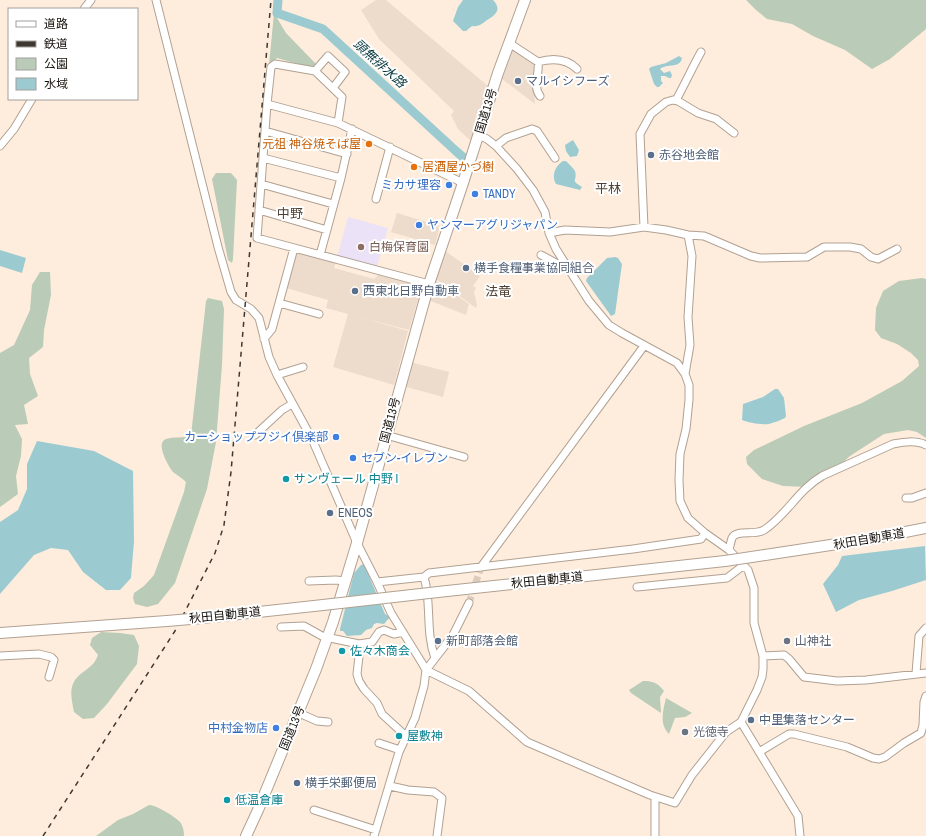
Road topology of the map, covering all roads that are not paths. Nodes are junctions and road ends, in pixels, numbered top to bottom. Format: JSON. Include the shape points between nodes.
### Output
{"nodes":[{"id":1,"x":91,"y":0,"type":"edge"},
{"id":2,"x":156,"y":0,"type":"edge"},
{"id":3,"x":525,"y":0,"type":"edge"},
{"id":4,"x":84,"y":8,"type":"edge"},
{"id":5,"x":509,"y":43,"type":"junction"},
{"id":6,"x":701,"y":52,"type":"dead end"},
{"id":7,"x":538,"y":62,"type":"junction"},
{"id":8,"x":577,"y":69,"type":"dead end"},
{"id":9,"x":315,"y":70,"type":"junction"},
{"id":10,"x":333,"y":88,"type":"junction"},
{"id":11,"x":540,"y":96,"type":"dead end"},
{"id":12,"x":31,"y":100,"type":"edge"},
{"id":13,"x":676,"y":100,"type":"junction"},
{"id":14,"x":267,"y":104,"type":"junction"},
{"id":15,"x":338,"y":123,"type":"junction"},
{"id":16,"x":352,"y":130,"type":"junction"},
{"id":17,"x":265,"y":131,"type":"junction"},
{"id":18,"x":734,"y":133,"type":"dead end"},
{"id":19,"x":479,"y":135,"type":"junction"},
{"id":20,"x":0,"y":146,"type":"edge"},
{"id":21,"x":496,"y":146,"type":"junction"},
{"id":22,"x":390,"y":148,"type":"junction"},
{"id":23,"x":346,"y":154,"type":"junction"},
{"id":24,"x":263,"y":158,"type":"junction"},
{"id":25,"x":555,"y":158,"type":"dead end"},
{"id":26,"x":341,"y":178,"type":"junction"},
{"id":27,"x":463,"y":183,"type":"junction"},
{"id":28,"x":261,"y":184,"type":"junction"},
{"id":29,"x":376,"y":199,"type":"dead end"},
{"id":30,"x":334,"y":204,"type":"junction"},
{"id":31,"x":259,"y":210,"type":"junction"},
{"id":32,"x":644,"y":227,"type":"junction"},
{"id":33,"x":327,"y":230,"type":"junction"},
{"id":34,"x":549,"y":233,"type":"junction"},
{"id":35,"x":688,"y":235,"type":"junction"},
{"id":36,"x":294,"y":248,"type":"junction"},
{"id":37,"x":897,"y":249,"type":"dead end"},
{"id":38,"x":320,"y":255,"type":"junction"},
{"id":39,"x":541,"y":255,"type":"dead end"},
{"id":40,"x":571,"y":272,"type":"junction"},
{"id":41,"x":429,"y":284,"type":"junction"},
{"id":42,"x":279,"y":303,"type":"junction"},
{"id":43,"x":319,"y":314,"type":"dead end"},
{"id":44,"x":264,"y":339,"type":"junction"},
{"id":45,"x":644,"y":346,"type":"junction"},
{"id":46,"x":303,"y":367,"type":"dead end"},
{"id":47,"x":684,"y":374,"type":"junction"},
{"id":48,"x":277,"y":375,"type":"junction"},
{"id":49,"x":292,"y":404,"type":"junction"},
{"id":50,"x":255,"y":434,"type":"dead end"},
{"id":51,"x":386,"y":435,"type":"junction"},
{"id":52,"x":926,"y":445,"type":"edge"},
{"id":53,"x":464,"y":458,"type":"dead end"},
{"id":54,"x":926,"y":493,"type":"edge"},
{"id":55,"x":906,"y":498,"type":"dead end"},
{"id":56,"x":926,"y":528,"type":"edge"},
{"id":57,"x":705,"y":533,"type":"junction"},
{"id":58,"x":357,"y":543,"type":"junction"},
{"id":59,"x":729,"y":550,"type":"junction"},
{"id":60,"x":744,"y":565,"type":"junction"},
{"id":61,"x":481,"y":567,"type":"junction"},
{"id":62,"x":424,"y":576,"type":"junction"},
{"id":63,"x":309,"y":581,"type":"dead end"},
{"id":64,"x":345,"y":581,"type":"junction"},
{"id":65,"x":377,"y":582,"type":"junction"},
{"id":66,"x":636,"y":587,"type":"dead end"},
{"id":67,"x":469,"y":603,"type":"tunnel mouth"},
{"id":68,"x":167,"y":621,"type":"junction"},
{"id":69,"x":0,"y":627,"type":"edge"},
{"id":70,"x":281,"y":627,"type":"dead end"},
{"id":71,"x":926,"y":628,"type":"edge"},
{"id":72,"x":402,"y":632,"type":"junction"},
{"id":73,"x":0,"y":633,"type":"edge"},
{"id":74,"x":327,"y":637,"type":"junction"},
{"id":75,"x":359,"y":644,"type":"junction"},
{"id":76,"x":0,"y":656,"type":"edge"},
{"id":77,"x":763,"y":656,"type":"junction"},
{"id":78,"x":435,"y":658,"type":"junction"},
{"id":79,"x":426,"y":670,"type":"junction"},
{"id":80,"x":916,"y":673,"type":"junction"},
{"id":81,"x":926,"y":673,"type":"edge"},
{"id":82,"x":49,"y":677,"type":"dead end"},
{"id":83,"x":926,"y":696,"type":"edge"},
{"id":84,"x":299,"y":713,"type":"junction"},
{"id":85,"x":328,"y":722,"type":"dead end"},
{"id":86,"x":741,"y":722,"type":"junction"},
{"id":87,"x":406,"y":736,"type":"junction"},
{"id":88,"x":379,"y":744,"type":"dead end"},
{"id":89,"x":400,"y":750,"type":"junction"},
{"id":90,"x":759,"y":752,"type":"junction"},
{"id":91,"x":390,"y":786,"type":"junction"},
{"id":92,"x":655,"y":797,"type":"junction"},
{"id":93,"x":314,"y":810,"type":"dead end"},
{"id":94,"x":375,"y":833,"type":"edge"},
{"id":95,"x":246,"y":836,"type":"edge"},
{"id":96,"x":437,"y":836,"type":"edge"},
{"id":97,"x":655,"y":836,"type":"edge"},
{"id":98,"x":800,"y":836,"type":"edge"}],
"edges":[{"from":1,"to":4,"type":"street"},
{"from":2,"to":44,"type":"street","via":[[228,283],[236,300],[256,314]]},
{"from":3,"to":5,"type":"highway","name":"国道13号"},
{"from":5,"to":7,"type":"street"},
{"from":5,"to":19,"type":"highway","name":"国道13号"},
{"from":6,"to":13,"type":"street"},
{"from":7,"to":8,"type":"street","via":[[550,59],[563,60]]},
{"from":7,"to":11,"type":"street","via":[[536,91]]},
{"from":9,"to":10,"type":"street"},
{"from":9,"to":10,"type":"street","via":[[328,56],[345,72]]},
{"from":9,"to":14,"type":"street","via":[[275,64],[272,67]]},
{"from":10,"to":15,"type":"street","via":[[342,97]]},
{"from":12,"to":20,"type":"street"},
{"from":13,"to":18,"type":"street","via":[[698,113],[716,119]]},
{"from":13,"to":32,"type":"street","via":[[666,102],[651,114],[640,134]]},
{"from":14,"to":15,"type":"street"},
{"from":14,"to":17,"type":"street"},
{"from":15,"to":16,"type":"street"},
{"from":16,"to":22,"type":"street"},
{"from":16,"to":23,"type":"street"},
{"from":17,"to":23,"type":"street"},
{"from":17,"to":24,"type":"street"},
{"from":19,"to":21,"type":"street"},
{"from":19,"to":27,"type":"highway","name":"国道13号"},
{"from":21,"to":25,"type":"street","via":[[506,138],[532,128]]},
{"from":21,"to":34,"type":"street","via":[[533,190],[545,212]]},
{"from":22,"to":27,"type":"street"},
{"from":22,"to":29,"type":"street"},
{"from":23,"to":26,"type":"street"},
{"from":24,"to":26,"type":"street"},
{"from":24,"to":28,"type":"street"},
{"from":26,"to":30,"type":"street"},
{"from":27,"to":41,"type":"highway","name":"国道13号"},
{"from":28,"to":30,"type":"street"},
{"from":28,"to":31,"type":"street"},
{"from":30,"to":33,"type":"street"},
{"from":31,"to":33,"type":"street"},
{"from":31,"to":36,"type":"street","via":[[257,238]]},
{"from":32,"to":34,"type":"street","via":[[610,232],[566,230]]},
{"from":32,"to":35,"type":"street"},
{"from":33,"to":38,"type":"street"},
{"from":34,"to":40,"type":"street"},
{"from":35,"to":37,"type":"street","via":[[704,236],[760,258],[807,257],[824,247],[850,247],[860,248],[871,257],[878,258]]},
{"from":35,"to":47,"type":"street","via":[[692,256],[688,317],[690,345]]},
{"from":36,"to":38,"type":"street"},
{"from":36,"to":42,"type":"street"},
{"from":38,"to":41,"type":"street"},
{"from":39,"to":40,"type":"street"},
{"from":40,"to":45,"type":"street","via":[[588,301],[609,325]]},
{"from":41,"to":51,"type":"highway","name":"国道13号"},
{"from":42,"to":43,"type":"street"},
{"from":42,"to":44,"type":"street","via":[[272,329]]},
{"from":44,"to":48,"type":"street"},
{"from":45,"to":47,"type":"street","via":[[677,363]]},
{"from":45,"to":61,"type":"street"},
{"from":46,"to":48,"type":"street"},
{"from":47,"to":57,"type":"street","via":[[689,385],[689,400],[680,454],[680,501],[688,518]]},
{"from":48,"to":49,"type":"street"},
{"from":49,"to":50,"type":"street"},
{"from":49,"to":58,"type":"street","via":[[312,439]]},
{"from":51,"to":53,"type":"street"},
{"from":51,"to":58,"type":"highway","name":"国道13号"},
{"from":52,"to":59,"type":"street","via":[[920,442],[893,444],[822,476],[811,482],[762,532],[737,533],[733,536]]},
{"from":54,"to":55,"type":"street"},
{"from":56,"to":68,"type":"highway","name":"秋田自動車道","bridge":true,"via":[[725,561]]},
{"from":57,"to":59,"type":"street"},
{"from":57,"to":61,"type":"street","via":[[701,539]]},
{"from":58,"to":64,"type":"highway","name":"国道13号"},
{"from":58,"to":65,"type":"street"},
{"from":59,"to":60,"type":"street"},
{"from":60,"to":66,"type":"street","via":[[727,578]]},
{"from":60,"to":77,"type":"street","via":[[754,588],[754,622]]},
{"from":61,"to":62,"type":"street","via":[[429,573]]},
{"from":62,"to":65,"type":"street"},
{"from":62,"to":78,"type":"street","via":[[431,646]]},
{"from":63,"to":64,"type":"street"},
{"from":64,"to":74,"type":"highway","name":"国道13号"},
{"from":65,"to":72,"type":"street"},
{"from":67,"to":78,"type":"street","via":[[453,635]]},
{"from":68,"to":69,"type":"highway","name":"秋田自動車道"},
{"from":68,"to":73,"type":"highway","name":"秋田自動車道"},
{"from":70,"to":74,"type":"street","via":[[304,626]]},
{"from":71,"to":80,"type":"street","via":[[919,636]]},
{"from":72,"to":75,"type":"street","via":[[394,634],[384,630],[379,632],[372,642]]},
{"from":72,"to":79,"type":"street"},
{"from":74,"to":75,"type":"street"},
{"from":74,"to":84,"type":"highway","name":"国道13号"},
{"from":75,"to":87,"type":"street","via":[[358,681],[382,714]]},
{"from":76,"to":82,"type":"street","via":[[51,656],[54,660]]},
{"from":77,"to":80,"type":"street","via":[[784,655],[804,677],[837,681]]},
{"from":77,"to":86,"type":"street","via":[[762,677]]},
{"from":78,"to":79,"type":"street"},
{"from":79,"to":87,"type":"street","via":[[424,686]]},
{"from":79,"to":92,"type":"street","via":[[469,691],[537,748]]},
{"from":80,"to":81,"type":"street"},
{"from":83,"to":90,"type":"street","via":[[924,726],[920,733],[885,757],[873,758],[847,747],[794,734],[789,734]]},
{"from":84,"to":85,"type":"street","via":[[317,721]]},
{"from":84,"to":95,"type":"highway","name":"国道13号"},
{"from":86,"to":90,"type":"street"},
{"from":86,"to":92,"type":"street","via":[[726,732],[692,775],[675,803]]},
{"from":87,"to":89,"type":"street"},
{"from":88,"to":89,"type":"street"},
{"from":89,"to":91,"type":"street"},
{"from":90,"to":98,"type":"street","via":[[798,816]]},
{"from":91,"to":94,"type":"street"},
{"from":91,"to":96,"type":"street","via":[[434,792],[442,798]]},
{"from":92,"to":97,"type":"street"},
{"from":93,"to":94,"type":"street"}]}
